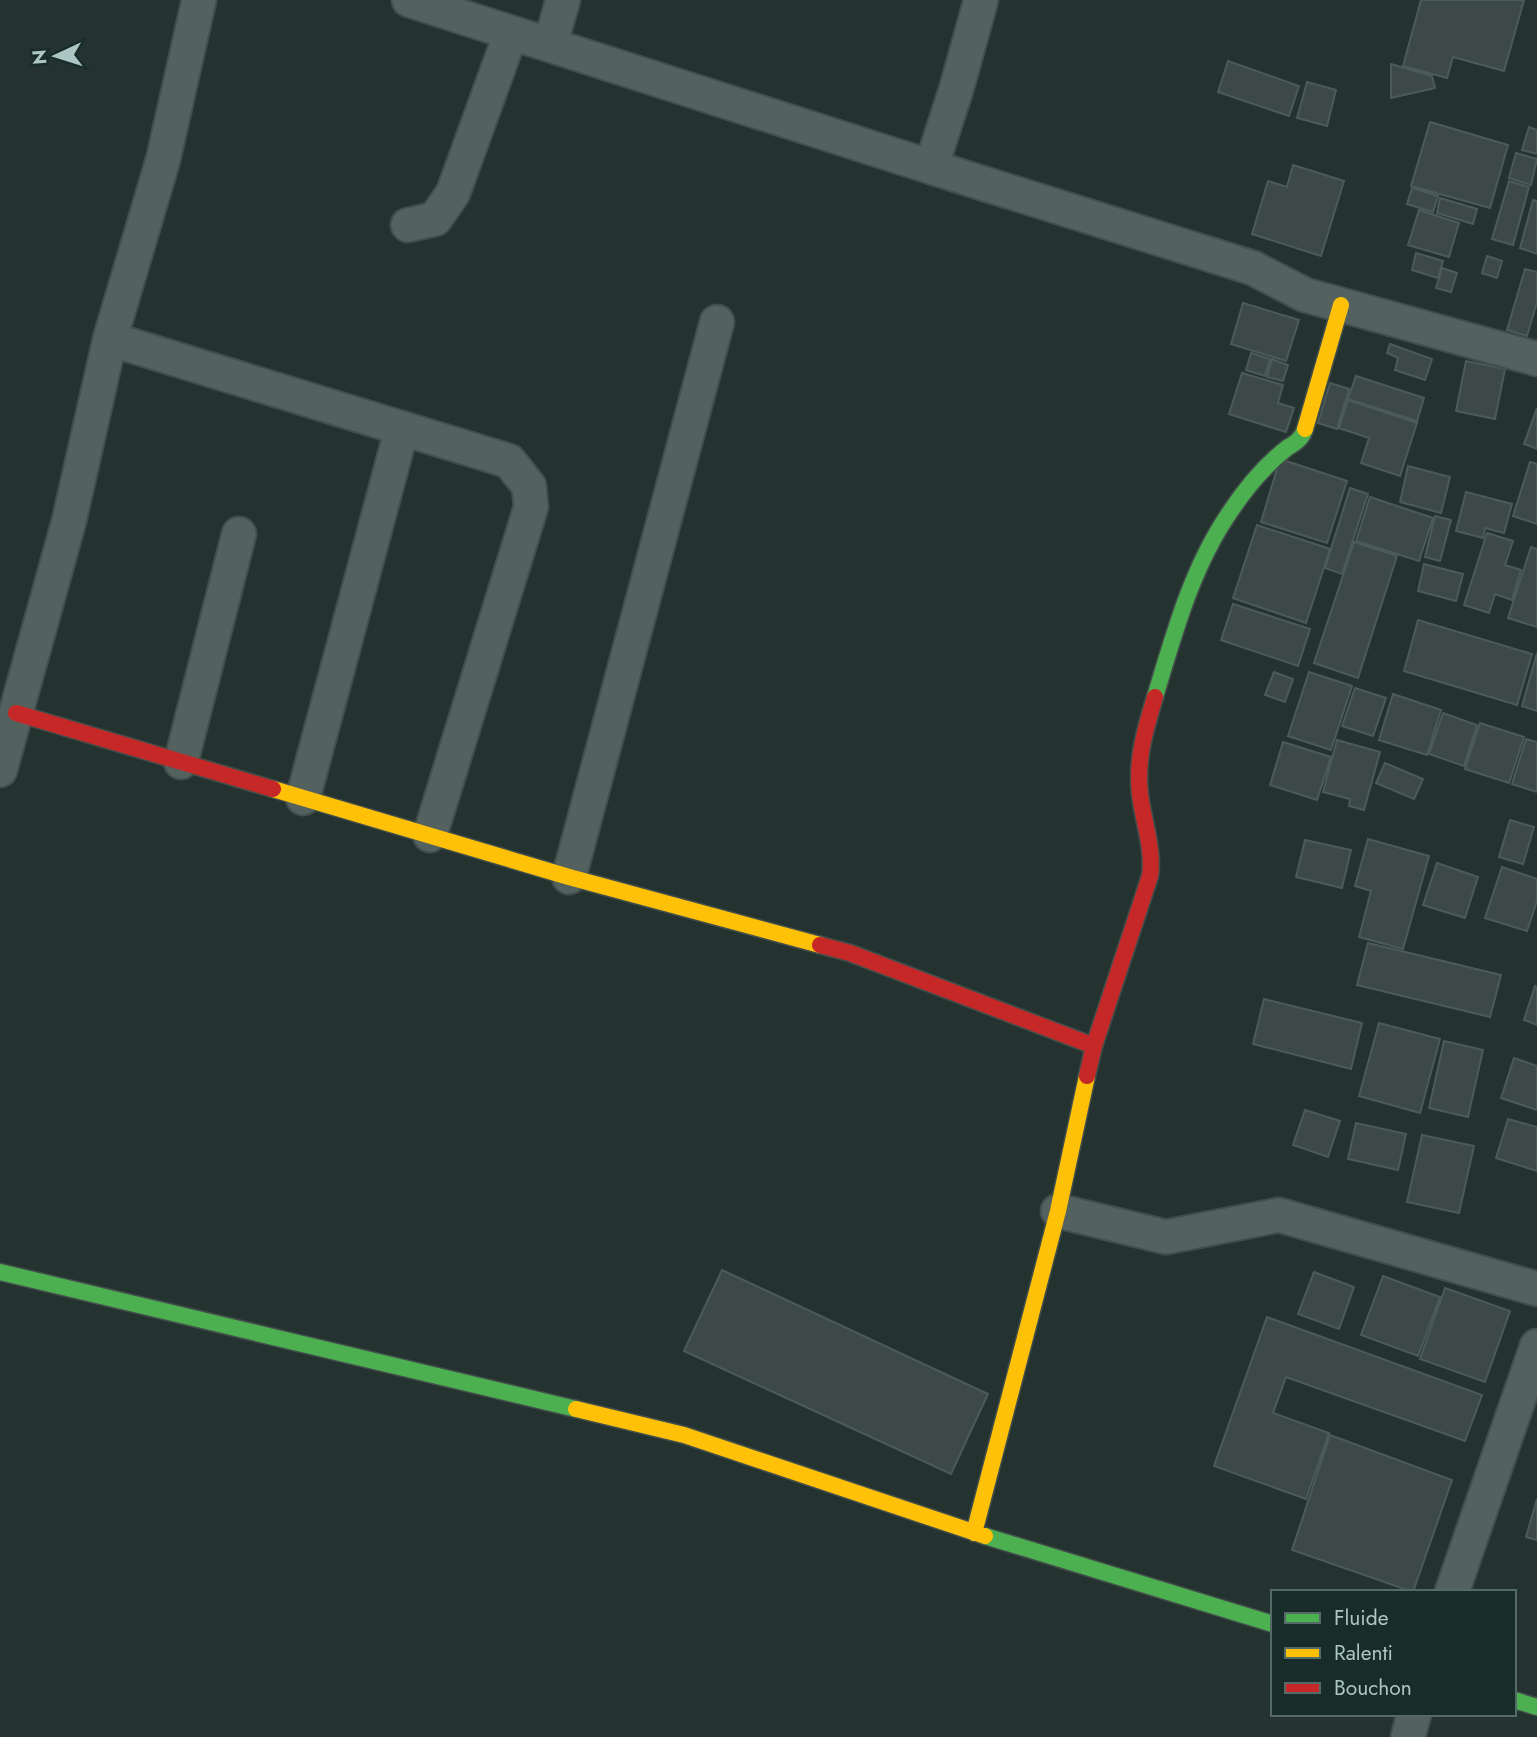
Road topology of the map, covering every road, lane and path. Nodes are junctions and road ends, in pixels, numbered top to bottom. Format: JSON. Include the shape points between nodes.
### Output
{"nodes":[{"id":1,"x":199,"y":0,"type":"edge"},
{"id":2,"x":409,"y":0,"type":"edge"},
{"id":3,"x":563,"y":0,"type":"edge"},
{"id":4,"x":981,"y":0,"type":"edge"},
{"id":5,"x":511,"y":33,"type":"junction"},
{"id":6,"x":550,"y":46,"type":"junction"},
{"id":7,"x":931,"y":167,"type":"junction"},
{"id":8,"x":408,"y":225,"type":"dead end"},
{"id":9,"x":1340,"y":305,"type":"junction"},
{"id":10,"x":717,"y":322,"type":"dead end"},
{"id":11,"x":110,"y":339,"type":"junction"},
{"id":12,"x":1537,"y":359,"type":"edge"},
{"id":13,"x":402,"y":428,"type":"junction"},
{"id":14,"x":239,"y":534,"type":"dead end"},
{"id":15,"x":16,"y":713,"type":"junction"},
{"id":16,"x":181,"y":762,"type":"junction"},
{"id":17,"x":0,"y":770,"type":"edge"},
{"id":18,"x":303,"y":797,"type":"junction"},
{"id":19,"x":430,"y":835,"type":"junction"},
{"id":20,"x":569,"y":877,"type":"junction"},
{"id":21,"x":1094,"y":1046,"type":"junction"},
{"id":22,"x":1058,"y":1210,"type":"junction"},
{"id":23,"x":0,"y":1272,"type":"edge"},
{"id":24,"x":1537,"y":1289,"type":"edge"},
{"id":25,"x":1537,"y":1346,"type":"edge"},
{"id":26,"x":974,"y":1533,"type":"junction"},
{"id":27,"x":1453,"y":1590,"type":"edge"},
{"id":28,"x":1271,"y":1623,"type":"edge"},
{"id":29,"x":1516,"y":1701,"type":"edge"},
{"id":30,"x":1537,"y":1707,"type":"edge"},
{"id":31,"x":1413,"y":1716,"type":"edge"},
{"id":32,"x":1408,"y":1737,"type":"edge"}],
"edges":[{"from":1,"to":11,"type":"street","via":[[163,160]]},
{"from":2,"to":5,"type":"street"},
{"from":3,"to":6,"type":"street"},
{"from":4,"to":7,"type":"street"},
{"from":5,"to":6,"type":"street"},
{"from":5,"to":8,"type":"street","via":[[453,193],[435,219]]},
{"from":6,"to":7,"type":"street"},
{"from":7,"to":9,"type":"street","via":[[1252,268],[1305,295]]},
{"from":9,"to":12,"type":"street"},
{"from":9,"to":21,"type":"street","via":[[1303,436],[1264,466],[1233,508],[1209,548],[1175,627],[1140,754],[1138,783],[1152,863],[1148,886]]},
{"from":10,"to":20,"type":"street"},
{"from":11,"to":13,"type":"street"},
{"from":11,"to":15,"type":"street","via":[[69,521]]},
{"from":13,"to":18,"type":"street"},
{"from":13,"to":19,"type":"street","via":[[509,461],[529,486],[531,508]]},
{"from":14,"to":16,"type":"street"},
{"from":15,"to":16,"type":"street"},
{"from":15,"to":17,"type":"street"},
{"from":16,"to":18,"type":"street"},
{"from":18,"to":19,"type":"street"},
{"from":19,"to":20,"type":"street"},
{"from":20,"to":21,"type":"street","via":[[850,953]]},
{"from":21,"to":22,"type":"street"},
{"from":22,"to":24,"type":"street","via":[[1166,1237],[1279,1215]]},
{"from":22,"to":26,"type":"street"},
{"from":23,"to":26,"type":"street","via":[[684,1435]]},
{"from":25,"to":27,"type":"street"},
{"from":26,"to":28,"type":"street"},
{"from":29,"to":30,"type":"street"},
{"from":31,"to":32,"type":"street"}]}
